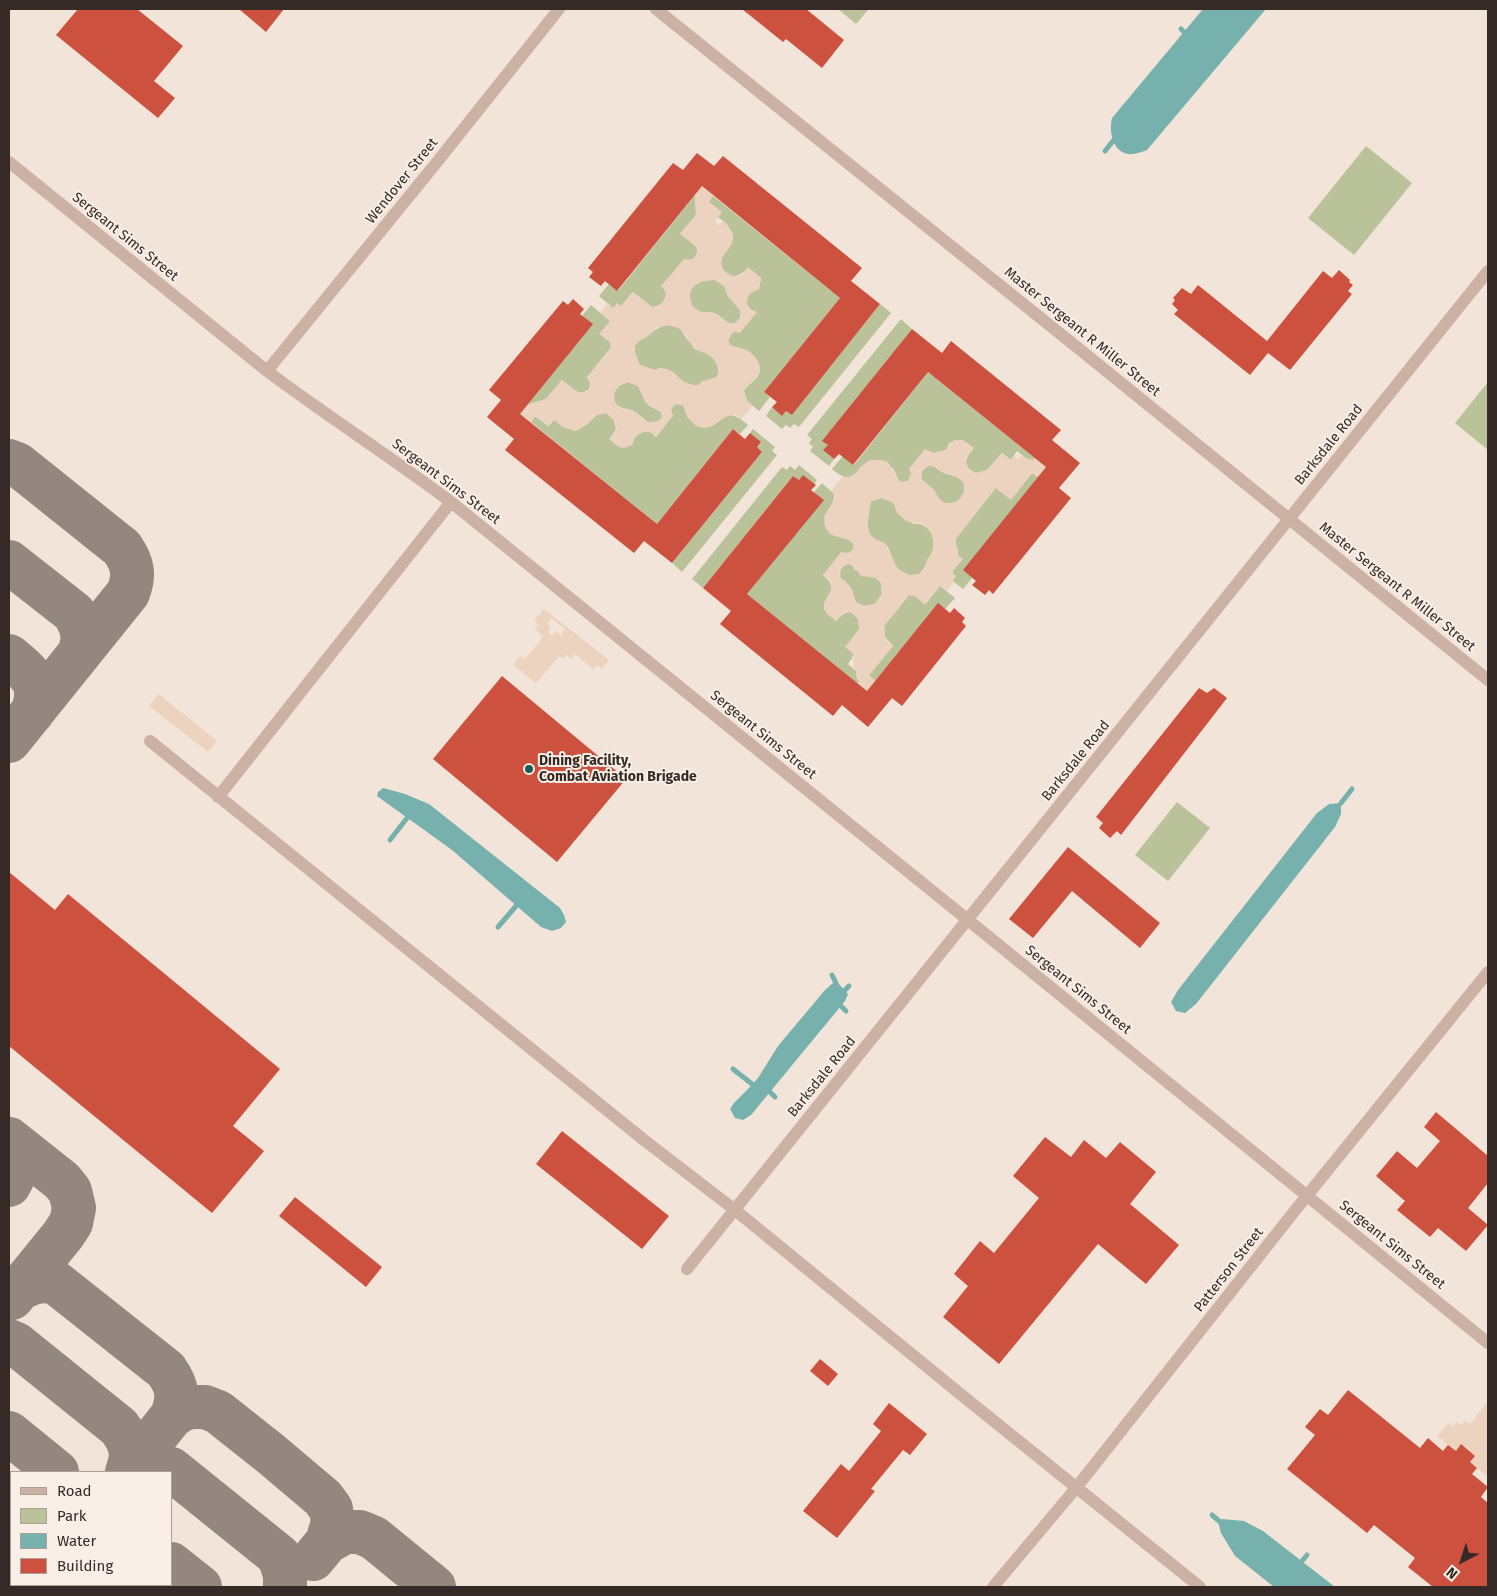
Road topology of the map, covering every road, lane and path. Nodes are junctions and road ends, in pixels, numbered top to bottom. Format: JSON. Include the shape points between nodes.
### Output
{"nodes":[{"id":1,"x":559,"y":9,"type":"edge"},
{"id":2,"x":656,"y":9,"type":"edge"},
{"id":3,"x":9,"y":162,"type":"edge"},
{"id":4,"x":1488,"y":271,"type":"edge"},
{"id":5,"x":267,"y":371,"type":"junction"},
{"id":6,"x":451,"y":502,"type":"junction"},
{"id":7,"x":1289,"y":519,"type":"junction"},
{"id":8,"x":1488,"y":680,"type":"edge"},
{"id":9,"x":150,"y":741,"type":"dead end"},
{"id":10,"x":218,"y":797,"type":"junction"},
{"id":11,"x":968,"y":920,"type":"junction"},
{"id":12,"x":1488,"y":972,"type":"edge"},
{"id":13,"x":1307,"y":1196,"type":"junction"},
{"id":14,"x":735,"y":1210,"type":"junction"},
{"id":15,"x":687,"y":1269,"type":"dead end"},
{"id":16,"x":1488,"y":1344,"type":"edge"},
{"id":17,"x":1076,"y":1488,"type":"junction"},
{"id":18,"x":993,"y":1587,"type":"edge"},
{"id":19,"x":1200,"y":1587,"type":"edge"}],
"edges":[{"from":1,"to":5,"type":"street","name":"Wendover Street"},
{"from":2,"to":7,"type":"street","name":"Master Sergeant R Miller Street"},
{"from":3,"to":5,"type":"street","name":"Sergeant Sims Street"},
{"from":4,"to":7,"type":"street","name":"Barksdale Road"},
{"from":5,"to":6,"type":"street","name":"Sergeant Sims Street"},
{"from":6,"to":10,"type":"street"},
{"from":6,"to":11,"type":"street","name":"Sergeant Sims Street"},
{"from":7,"to":8,"type":"street","name":"Master Sergeant R Miller Street"},
{"from":7,"to":11,"type":"street","name":"Barksdale Road"},
{"from":9,"to":10,"type":"street"},
{"from":10,"to":14,"type":"street"},
{"from":11,"to":13,"type":"street","name":"Sergeant Sims Street"},
{"from":11,"to":14,"type":"street","name":"Barksdale Road"},
{"from":12,"to":13,"type":"street","name":"Patterson Street"},
{"from":13,"to":16,"type":"street","name":"Sergeant Sims Street"},
{"from":13,"to":17,"type":"street","name":"Patterson Street"},
{"from":14,"to":15,"type":"street","name":"Barksdale Road"},
{"from":14,"to":17,"type":"street"},
{"from":17,"to":18,"type":"street","name":"Patterson Street"},
{"from":17,"to":19,"type":"street"}]}
